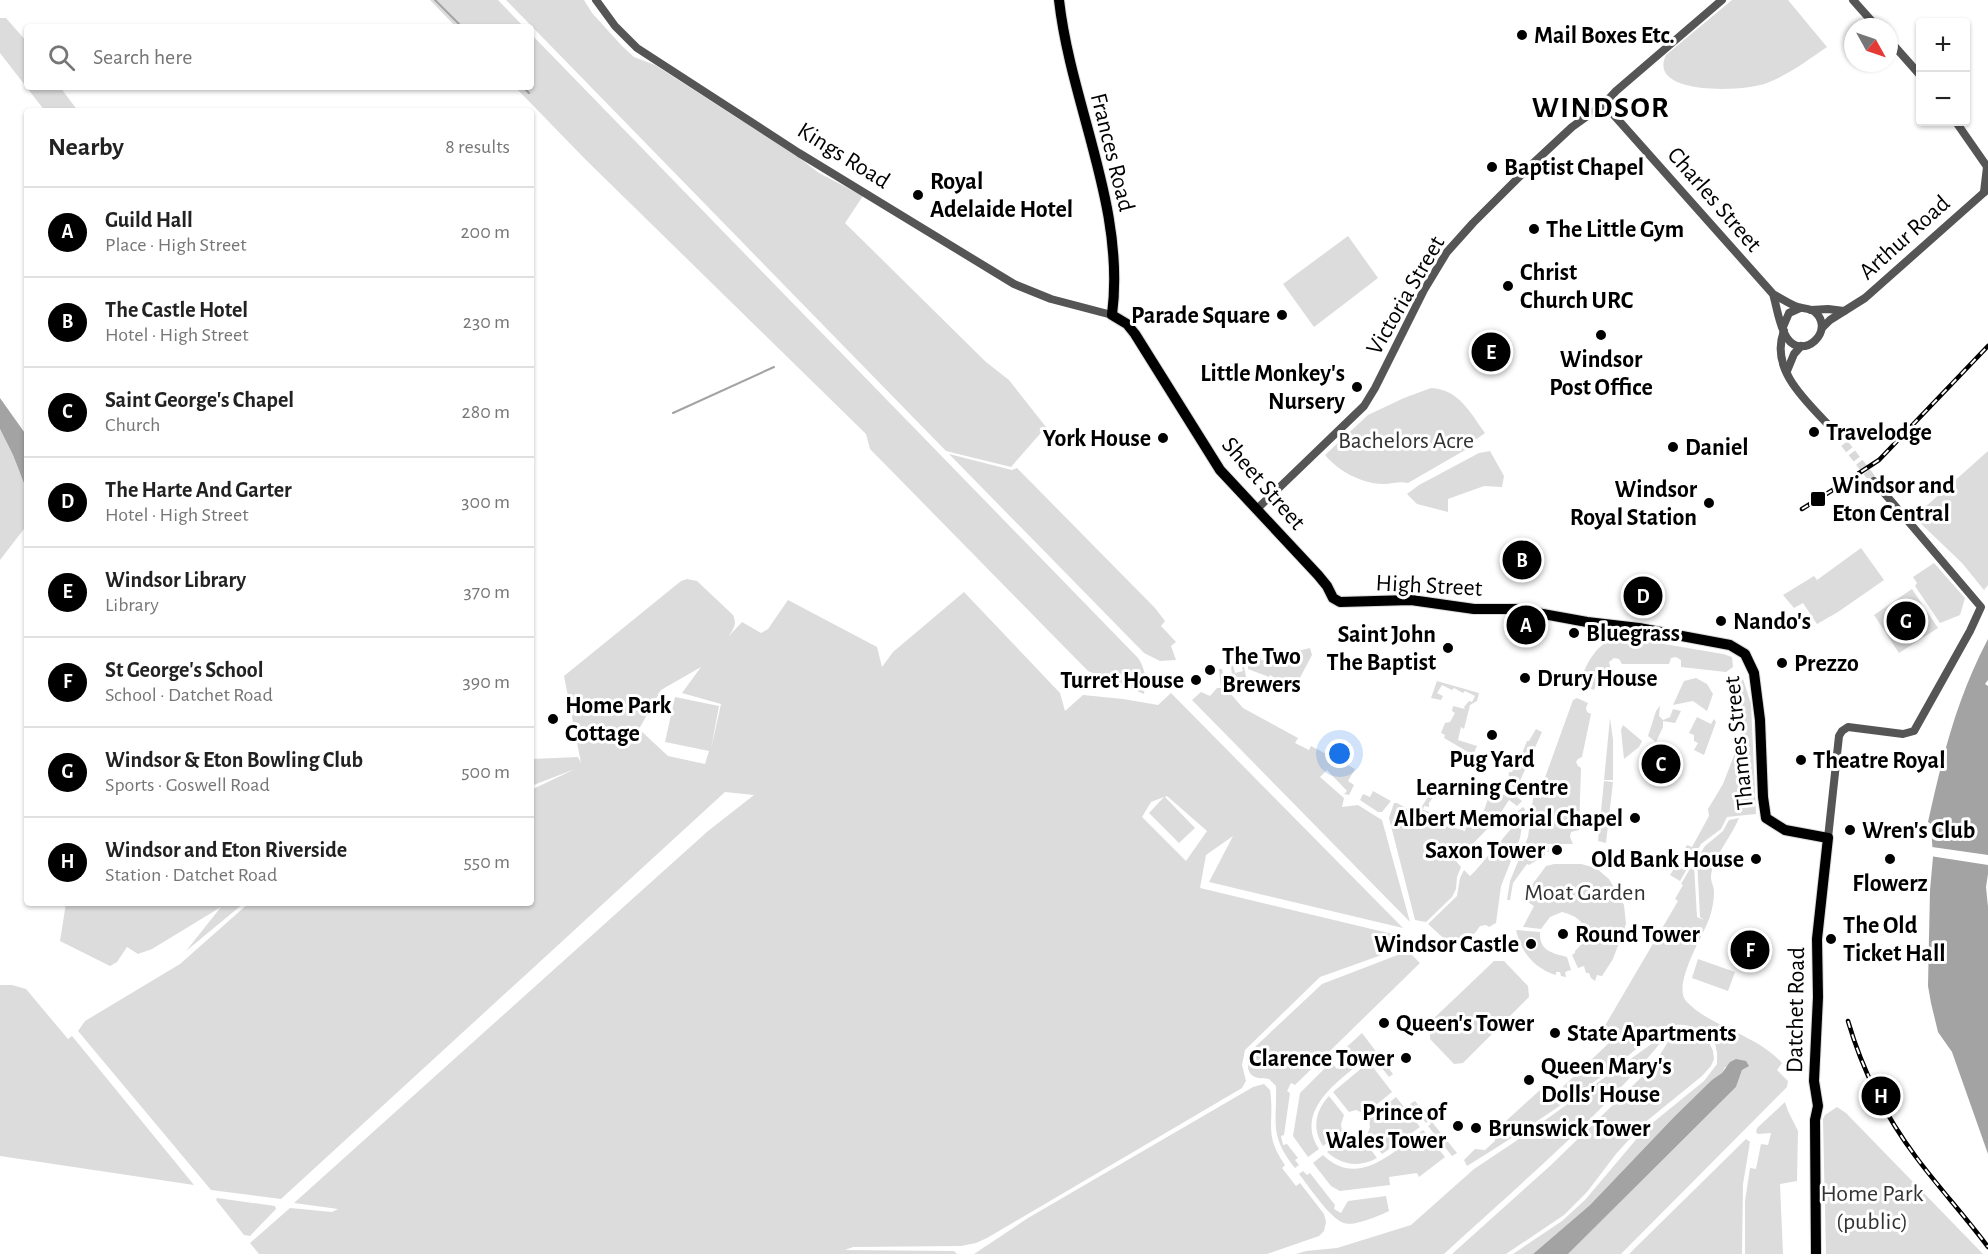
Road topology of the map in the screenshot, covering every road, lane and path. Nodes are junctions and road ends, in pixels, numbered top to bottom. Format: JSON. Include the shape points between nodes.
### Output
{"nodes":[{"id":1,"x":596,"y":0,"type":"edge"},
{"id":2,"x":1059,"y":0,"type":"edge"},
{"id":3,"x":1722,"y":0,"type":"edge"},
{"id":4,"x":1853,"y":0,"type":"edge"},
{"id":5,"x":1869,"y":18,"type":"edge"},
{"id":6,"x":1898,"y":50,"type":"edge"},
{"id":7,"x":1917,"y":72,"type":"edge"},
{"id":8,"x":1604,"y":104,"type":"junction"},
{"id":9,"x":1959,"y":126,"type":"edge"},
{"id":10,"x":1987,"y":165,"type":"edge"},
{"id":11,"x":1986,"y":190,"type":"edge"},
{"id":12,"x":1773,"y":294,"type":"junction"},
{"id":13,"x":1800,"y":308,"type":"junction"},
{"id":14,"x":1811,"y":310,"type":"junction"},
{"id":15,"x":1844,"y":311,"type":"junction"},
{"id":16,"x":1112,"y":315,"type":"junction"},
{"id":17,"x":1127,"y":324,"type":"joint"},
{"id":18,"x":1822,"y":328,"type":"junction"},
{"id":19,"x":1783,"y":329,"type":"junction"},
{"id":20,"x":1801,"y":346,"type":"junction"},
{"id":21,"x":1786,"y":371,"type":"junction"},
{"id":22,"x":1837,"y":434,"type":"tunnel mouth"},
{"id":23,"x":1874,"y":481,"type":"tunnel mouth"},
{"id":24,"x":1257,"y":508,"type":"junction"},
{"id":25,"x":1340,"y":602,"type":"joint"},
{"id":26,"x":1658,"y":632,"type":"joint"},
{"id":27,"x":1828,"y":838,"type":"junction"},
{"id":28,"x":1816,"y":1254,"type":"edge"}],
"edges":[{"from":1,"to":16,"type":"street","name":"Kings Road","via":[[637,48],[933,235],[1031,292]]},
{"from":2,"to":16,"type":"main road","name":"Frances Road","via":[[1063,32],[1110,223]]},
{"from":3,"to":8,"type":"street","name":"Victoria Street"},
{"from":4,"to":5,"type":"street"},
{"from":6,"to":7,"type":"street"},
{"from":8,"to":12,"type":"street","name":"Charles Street"},
{"from":8,"to":24,"type":"street","name":"Victoria Street","via":[[1568,131],[1473,222],[1444,256],[1364,406]]},
{"from":9,"to":10,"type":"street"},
{"from":10,"to":11,"type":"street"},
{"from":11,"to":15,"type":"street","name":"Arthur Road","via":[[1865,298]]},
{"from":12,"to":13,"type":"street","name":"Charles Street"},
{"from":12,"to":19,"type":"street","name":"Charles Street"},
{"from":13,"to":14,"type":"street","name":"Charles Street"},
{"from":13,"to":19,"type":"street","via":[[1789,313]]},
{"from":14,"to":15,"type":"street"},
{"from":14,"to":18,"type":"street"},
{"from":15,"to":18,"type":"street","name":"Arthur Road"},
{"from":16,"to":17,"type":"main road","name":"Kings Road"},
{"from":17,"to":24,"type":"main road","name":"Sheet Street","via":[[1220,470]]},
{"from":18,"to":20,"type":"street","via":[[1814,343]]},
{"from":19,"to":20,"type":"street","via":[[1790,341]]},
{"from":19,"to":21,"type":"street","via":[[1779,343]]},
{"from":20,"to":21,"type":"street"},
{"from":21,"to":22,"type":"street"},
{"from":23,"to":27,"type":"street","via":[[1981,607],[1914,731],[1842,731]]},
{"from":24,"to":25,"type":"main road","name":"Sheet Street"},
{"from":25,"to":26,"type":"main road","name":"High Street","via":[[1411,600],[1474,609],[1516,609]]},
{"from":26,"to":27,"type":"main road","name":"Thames Street","via":[[1730,645],[1745,654],[1754,673],[1766,818],[1785,830]]},
{"from":27,"to":28,"type":"main road","name":"Datchet Road","via":[[1817,939]]}]}
